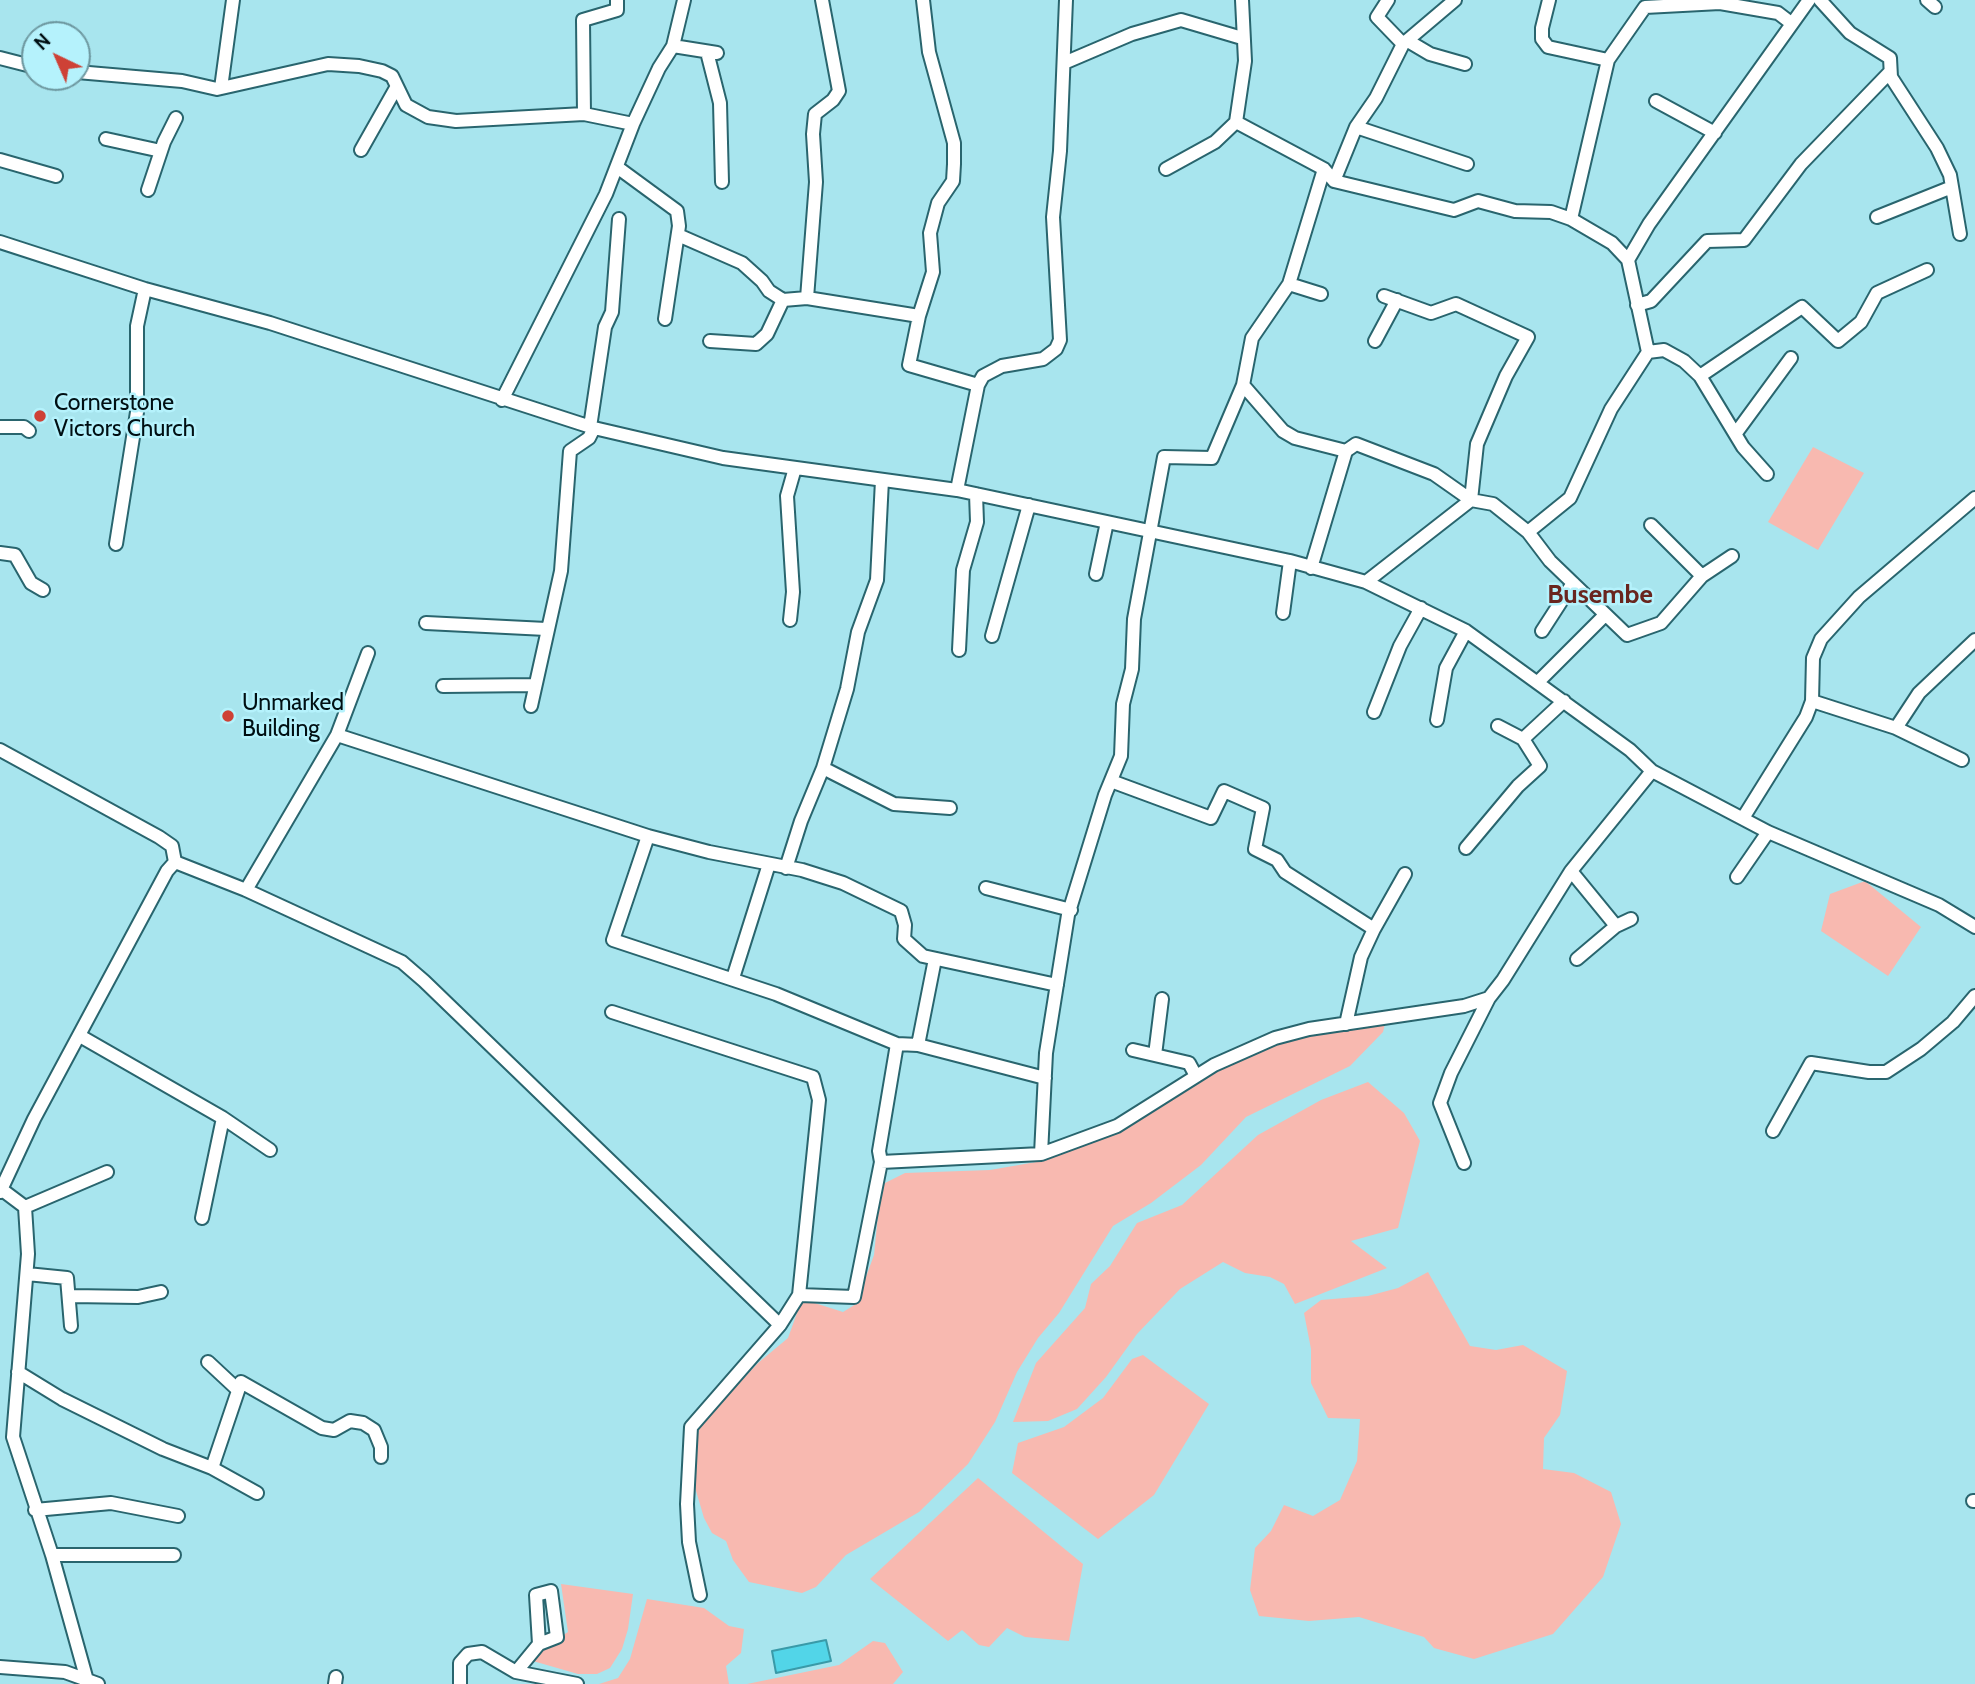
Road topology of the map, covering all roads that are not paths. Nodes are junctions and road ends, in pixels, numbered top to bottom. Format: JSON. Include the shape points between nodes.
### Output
{"nodes":[{"id":1,"x":233,"y":0,"type":"edge"},
{"id":2,"x":617,"y":0,"type":"edge"},
{"id":3,"x":684,"y":0,"type":"edge"},
{"id":4,"x":822,"y":0,"type":"edge"},
{"id":5,"x":923,"y":0,"type":"edge"},
{"id":6,"x":1066,"y":0,"type":"edge"},
{"id":7,"x":1242,"y":0,"type":"edge"},
{"id":8,"x":1388,"y":0,"type":"edge"},
{"id":9,"x":1455,"y":0,"type":"edge"},
{"id":10,"x":1549,"y":0,"type":"edge"},
{"id":11,"x":1809,"y":0,"type":"edge"},
{"id":12,"x":1820,"y":0,"type":"edge"},
{"id":13,"x":1791,"y":23,"type":"junction"},
{"id":14,"x":1242,"y":38,"type":"junction"},
{"id":15,"x":1406,"y":43,"type":"junction"},
{"id":16,"x":673,"y":46,"type":"junction"},
{"id":17,"x":0,"y":58,"type":"edge"},
{"id":18,"x":1608,"y":60,"type":"junction"},
{"id":19,"x":21,"y":63,"type":"edge"},
{"id":20,"x":1064,"y":63,"type":"junction"},
{"id":21,"x":1465,"y":64,"type":"dead end"},
{"id":22,"x":1890,"y":72,"type":"junction"},
{"id":23,"x":91,"y":74,"type":"edge"},
{"id":24,"x":221,"y":88,"type":"junction"},
{"id":25,"x":396,"y":88,"type":"junction"},
{"id":26,"x":1656,"y":101,"type":"dead end"},
{"id":27,"x":584,"y":114,"type":"junction"},
{"id":28,"x":176,"y":118,"type":"dead end"},
{"id":29,"x":1236,"y":122,"type":"junction"},
{"id":30,"x":633,"y":124,"type":"junction"},
{"id":31,"x":1356,"y":127,"type":"junction"},
{"id":32,"x":1715,"y":133,"type":"junction"},
{"id":33,"x":106,"y":139,"type":"dead end"},
{"id":34,"x":361,"y":150,"type":"dead end"},
{"id":35,"x":161,"y":151,"type":"junction"},
{"id":36,"x":0,"y":160,"type":"edge"},
{"id":37,"x":1467,"y":164,"type":"dead end"},
{"id":38,"x":617,"y":167,"type":"junction"},
{"id":39,"x":1166,"y":169,"type":"dead end"},
{"id":40,"x":1324,"y":169,"type":"junction"},
{"id":41,"x":56,"y":176,"type":"dead end"},
{"id":42,"x":1334,"y":181,"type":"junction"},
{"id":43,"x":722,"y":182,"type":"dead end"},
{"id":44,"x":1952,"y":187,"type":"junction"},
{"id":45,"x":148,"y":190,"type":"dead end"},
{"id":46,"x":1877,"y":217,"type":"dead end"},
{"id":47,"x":619,"y":219,"type":"dead end"},
{"id":48,"x":1571,"y":219,"type":"junction"},
{"id":49,"x":1960,"y":234,"type":"dead end"},
{"id":50,"x":678,"y":235,"type":"junction"},
{"id":51,"x":0,"y":242,"type":"edge"},
{"id":52,"x":1628,"y":260,"type":"junction"},
{"id":53,"x":1927,"y":270,"type":"dead end"},
{"id":54,"x":1289,"y":284,"type":"junction"},
{"id":55,"x":145,"y":289,"type":"junction"},
{"id":56,"x":1321,"y":294,"type":"dead end"},
{"id":57,"x":1384,"y":296,"type":"dead end"},
{"id":58,"x":807,"y":298,"type":"junction"},
{"id":59,"x":783,"y":300,"type":"junction"},
{"id":60,"x":1397,"y":300,"type":"junction"},
{"id":61,"x":1637,"y":305,"type":"junction"},
{"id":62,"x":919,"y":316,"type":"junction"},
{"id":63,"x":665,"y":319,"type":"dead end"},
{"id":64,"x":710,"y":341,"type":"dead end"},
{"id":65,"x":1375,"y":341,"type":"dead end"},
{"id":66,"x":1648,"y":352,"type":"junction"},
{"id":67,"x":1791,"y":358,"type":"dead end"},
{"id":68,"x":1700,"y":376,"type":"junction"},
{"id":69,"x":978,"y":385,"type":"junction"},
{"id":70,"x":1243,"y":385,"type":"junction"},
{"id":71,"x":502,"y":400,"type":"junction"},
{"id":72,"x":0,"y":427,"type":"edge"},
{"id":73,"x":592,"y":427,"type":"junction"},
{"id":74,"x":29,"y":431,"type":"dead end"},
{"id":75,"x":1736,"y":433,"type":"junction"},
{"id":76,"x":1346,"y":451,"type":"junction"},
{"id":77,"x":795,"y":468,"type":"junction"},
{"id":78,"x":1767,"y":474,"type":"dead end"},
{"id":79,"x":882,"y":480,"type":"junction"},
{"id":80,"x":957,"y":490,"type":"junction"},
{"id":81,"x":976,"y":494,"type":"junction"},
{"id":82,"x":1974,"y":499,"type":"edge"},
{"id":83,"x":1471,"y":500,"type":"junction"},
{"id":84,"x":1029,"y":505,"type":"junction"},
{"id":85,"x":1107,"y":522,"type":"junction"},
{"id":86,"x":1651,"y":525,"type":"dead end"},
{"id":87,"x":1149,"y":531,"type":"junction"},
{"id":88,"x":1528,"y":533,"type":"junction"},
{"id":89,"x":116,"y":544,"type":"dead end"},
{"id":90,"x":0,"y":553,"type":"edge"},
{"id":91,"x":1732,"y":555,"type":"dead end"},
{"id":92,"x":1290,"y":561,"type":"junction"},
{"id":93,"x":1311,"y":568,"type":"junction"},
{"id":94,"x":1096,"y":573,"type":"dead end"},
{"id":95,"x":1702,"y":576,"type":"junction"},
{"id":96,"x":1366,"y":583,"type":"junction"},
{"id":97,"x":1573,"y":583,"type":"junction"},
{"id":98,"x":43,"y":590,"type":"dead end"},
{"id":99,"x":1421,"y":608,"type":"junction"},
{"id":100,"x":1283,"y":613,"type":"dead end"},
{"id":101,"x":1605,"y":615,"type":"junction"},
{"id":102,"x":790,"y":620,"type":"dead end"},
{"id":103,"x":426,"y":623,"type":"dead end"},
{"id":104,"x":546,"y":629,"type":"junction"},
{"id":105,"x":1542,"y":631,"type":"dead end"},
{"id":106,"x":1466,"y":632,"type":"junction"},
{"id":107,"x":992,"y":636,"type":"dead end"},
{"id":108,"x":1975,"y":640,"type":"edge"},
{"id":109,"x":959,"y":650,"type":"dead end"},
{"id":110,"x":368,"y":653,"type":"dead end"},
{"id":111,"x":1538,"y":682,"type":"junction"},
{"id":112,"x":535,"y":685,"type":"junction"},
{"id":113,"x":443,"y":686,"type":"dead end"},
{"id":114,"x":1564,"y":701,"type":"junction"},
{"id":115,"x":1812,"y":701,"type":"junction"},
{"id":116,"x":531,"y":706,"type":"dead end"},
{"id":117,"x":1374,"y":712,"type":"dead end"},
{"id":118,"x":1437,"y":720,"type":"dead end"},
{"id":119,"x":1498,"y":726,"type":"dead end"},
{"id":120,"x":1896,"y":728,"type":"junction"},
{"id":121,"x":337,"y":735,"type":"junction"},
{"id":122,"x":1523,"y":739,"type":"junction"},
{"id":123,"x":0,"y":750,"type":"edge"},
{"id":124,"x":1962,"y":760,"type":"dead end"},
{"id":125,"x":823,"y":768,"type":"junction"},
{"id":126,"x":1652,"y":771,"type":"junction"},
{"id":127,"x":1111,"y":781,"type":"junction"},
{"id":128,"x":950,"y":808,"type":"dead end"},
{"id":129,"x":1743,"y":818,"type":"junction"},
{"id":130,"x":1768,"y":832,"type":"junction"},
{"id":131,"x":648,"y":836,"type":"junction"},
{"id":132,"x":1466,"y":848,"type":"dead end"},
{"id":133,"x":175,"y":862,"type":"junction"},
{"id":134,"x":769,"y":864,"type":"junction"},
{"id":135,"x":786,"y":868,"type":"junction"},
{"id":136,"x":1571,"y":872,"type":"junction"},
{"id":137,"x":1405,"y":874,"type":"dead end"},
{"id":138,"x":1737,"y":877,"type":"dead end"},
{"id":139,"x":986,"y":888,"type":"dead end"},
{"id":140,"x":246,"y":890,"type":"junction"},
{"id":141,"x":1071,"y":910,"type":"junction"},
{"id":142,"x":1631,"y":919,"type":"dead end"},
{"id":143,"x":1616,"y":926,"type":"junction"},
{"id":144,"x":1975,"y":927,"type":"edge"},
{"id":145,"x":1374,"y":929,"type":"junction"},
{"id":146,"x":935,"y":959,"type":"junction"},
{"id":147,"x":1577,"y":959,"type":"dead end"},
{"id":148,"x":733,"y":978,"type":"junction"},
{"id":149,"x":1057,"y":985,"type":"junction"},
{"id":150,"x":1975,"y":996,"type":"edge"},
{"id":151,"x":1489,"y":998,"type":"junction"},
{"id":152,"x":1162,"y":999,"type":"dead end"},
{"id":153,"x":612,"y":1012,"type":"dead end"},
{"id":154,"x":1346,"y":1024,"type":"junction"},
{"id":155,"x":80,"y":1036,"type":"junction"},
{"id":156,"x":897,"y":1044,"type":"junction"},
{"id":157,"x":918,"y":1045,"type":"junction"},
{"id":158,"x":1133,"y":1050,"type":"dead end"},
{"id":159,"x":1155,"y":1055,"type":"junction"},
{"id":160,"x":1196,"y":1076,"type":"junction"},
{"id":161,"x":1045,"y":1078,"type":"junction"},
{"id":162,"x":223,"y":1118,"type":"junction"},
{"id":163,"x":1773,"y":1131,"type":"dead end"},
{"id":164,"x":271,"y":1150,"type":"dead end"},
{"id":165,"x":1041,"y":1154,"type":"junction"},
{"id":166,"x":881,"y":1162,"type":"junction"},
{"id":167,"x":1464,"y":1163,"type":"dead end"},
{"id":168,"x":107,"y":1172,"type":"dead end"},
{"id":169,"x":1,"y":1191,"type":"edge"},
{"id":170,"x":25,"y":1207,"type":"junction"},
{"id":171,"x":202,"y":1218,"type":"dead end"},
{"id":172,"x":27,"y":1274,"type":"junction"},
{"id":173,"x":161,"y":1292,"type":"dead end"},
{"id":174,"x":799,"y":1295,"type":"junction"},
{"id":175,"x":71,"y":1296,"type":"junction"},
{"id":176,"x":780,"y":1325,"type":"junction"},
{"id":177,"x":71,"y":1326,"type":"dead end"},
{"id":178,"x":208,"y":1362,"type":"dead end"},
{"id":179,"x":18,"y":1371,"type":"junction"},
{"id":180,"x":237,"y":1390,"type":"junction"},
{"id":181,"x":0,"y":1418,"type":"edge"},
{"id":182,"x":14,"y":1419,"type":"junction"},
{"id":183,"x":380,"y":1457,"type":"dead end"},
{"id":184,"x":212,"y":1468,"type":"junction"},
{"id":185,"x":257,"y":1493,"type":"dead end"},
{"id":186,"x":35,"y":1510,"type":"junction"},
{"id":187,"x":178,"y":1516,"type":"dead end"},
{"id":188,"x":52,"y":1555,"type":"junction"},
{"id":189,"x":174,"y":1555,"type":"dead end"},
{"id":190,"x":700,"y":1595,"type":"dead end"},
{"id":191,"x":539,"y":1644,"type":"dead end"},
{"id":192,"x":0,"y":1667,"type":"edge"},
{"id":193,"x":516,"y":1672,"type":"junction"},
{"id":194,"x":91,"y":1683,"type":"edge"},
{"id":195,"x":460,"y":1684,"type":"edge"},
{"id":196,"x":577,"y":1684,"type":"edge"}],
"edges":[{"from":1,"to":24,"type":"street"},
{"from":2,"to":27,"type":"street","via":[[617,10],[583,20]]},
{"from":3,"to":16,"type":"street"},
{"from":4,"to":58,"type":"street","via":[[839,91],[815,114],[816,182]]},
{"from":5,"to":62,"type":"street","via":[[929,52],[954,143],[954,164],[953,181],[938,203],[930,233],[933,272]]},
{"from":6,"to":20,"type":"street"},
{"from":7,"to":14,"type":"street"},
{"from":8,"to":15,"type":"street","via":[[1377,17]]},
{"from":9,"to":15,"type":"street"},
{"from":10,"to":18,"type":"street","via":[[1542,28],[1548,47]]},
{"from":11,"to":13,"type":"street"},
{"from":12,"to":22,"type":"street","via":[[1850,33],[1889,58]]},
{"from":13,"to":18,"type":"street","via":[[1779,13],[1720,3],[1645,7]]},
{"from":13,"to":32,"type":"street"},
{"from":14,"to":20,"type":"street","via":[[1181,20],[1132,34]]},
{"from":14,"to":29,"type":"street","via":[[1245,61]]},
{"from":15,"to":21,"type":"street"},
{"from":15,"to":31,"type":"street"},
{"from":16,"to":30,"type":"street"},
{"from":16,"to":43,"type":"street","via":[[712,53],[720,103]]},
{"from":17,"to":19,"type":"street"},
{"from":18,"to":48,"type":"street"},
{"from":20,"to":69,"type":"street","via":[[1053,218],[1060,340],[1050,355],[1002,366]]},
{"from":22,"to":44,"type":"street","via":[[1937,148]]},
{"from":22,"to":61,"type":"street","via":[[1801,164],[1744,240],[1707,241],[1651,301]]},
{"from":23,"to":24,"type":"street"},
{"from":24,"to":25,"type":"street","via":[[328,64],[382,71],[392,76]]},
{"from":25,"to":27,"type":"street","via":[[407,105],[428,117],[447,120]]},
{"from":25,"to":34,"type":"street"},
{"from":26,"to":32,"type":"street"},
{"from":27,"to":30,"type":"street"},
{"from":28,"to":35,"type":"street"},
{"from":29,"to":39,"type":"street","via":[[1214,142]]},
{"from":29,"to":40,"type":"street"},
{"from":30,"to":38,"type":"street"},
{"from":31,"to":37,"type":"street"},
{"from":31,"to":42,"type":"street"},
{"from":32,"to":52,"type":"street"},
{"from":33,"to":35,"type":"street"},
{"from":35,"to":45,"type":"street"},
{"from":36,"to":41,"type":"street"},
{"from":38,"to":50,"type":"street","via":[[672,205],[677,211]]},
{"from":38,"to":71,"type":"street"},
{"from":40,"to":42,"type":"street"},
{"from":40,"to":54,"type":"street"},
{"from":42,"to":48,"type":"street","via":[[1454,210],[1478,201]]},
{"from":44,"to":46,"type":"street"},
{"from":44,"to":49,"type":"street"},
{"from":47,"to":73,"type":"street","via":[[612,312],[605,327]]},
{"from":48,"to":52,"type":"street","via":[[1612,243]]},
{"from":50,"to":59,"type":"street","via":[[741,263]]},
{"from":50,"to":63,"type":"street"},
{"from":51,"to":55,"type":"street"},
{"from":52,"to":61,"type":"street"},
{"from":53,"to":68,"type":"street","via":[[1877,293],[1861,322],[1838,341],[1802,307]]},
{"from":54,"to":56,"type":"street"},
{"from":54,"to":70,"type":"street","via":[[1252,338]]},
{"from":55,"to":71,"type":"street","via":[[256,318]]},
{"from":55,"to":89,"type":"street","via":[[137,326],[137,412]]},
{"from":57,"to":60,"type":"street"},
{"from":58,"to":59,"type":"street"},
{"from":58,"to":62,"type":"street"},
{"from":59,"to":64,"type":"street","via":[[767,334],[756,344]]},
{"from":60,"to":65,"type":"street"},
{"from":60,"to":83,"type":"street","via":[[1431,313],[1456,303],[1528,337],[1477,444]]},
{"from":61,"to":66,"type":"street"},
{"from":62,"to":69,"type":"street","via":[[909,365]]},
{"from":66,"to":68,"type":"street","via":[[1664,350]]},
{"from":66,"to":88,"type":"street","via":[[1611,409],[1570,498]]},
{"from":67,"to":75,"type":"street"},
{"from":68,"to":75,"type":"street"},
{"from":69,"to":80,"type":"street"},
{"from":70,"to":76,"type":"street","via":[[1283,431]]},
{"from":70,"to":87,"type":"street","via":[[1212,458],[1164,457]]},
{"from":71,"to":73,"type":"street"},
{"from":72,"to":74,"type":"street"},
{"from":73,"to":77,"type":"street","via":[[723,458]]},
{"from":73,"to":104,"type":"street","via":[[589,438],[570,451],[561,571]]},
{"from":75,"to":78,"type":"street"},
{"from":76,"to":83,"type":"street","via":[[1356,444],[1434,474]]},
{"from":76,"to":93,"type":"street"},
{"from":77,"to":79,"type":"street"},
{"from":77,"to":102,"type":"street","via":[[787,496],[793,592]]},
{"from":79,"to":80,"type":"street"},
{"from":79,"to":125,"type":"street","via":[[877,580],[858,632],[847,689]]},
{"from":80,"to":81,"type":"street"},
{"from":81,"to":84,"type":"street"},
{"from":81,"to":109,"type":"street","via":[[977,522],[963,570]]},
{"from":82,"to":115,"type":"street","via":[[1839,616],[1813,658]]},
{"from":83,"to":88,"type":"street","via":[[1493,504]]},
{"from":83,"to":96,"type":"street"},
{"from":84,"to":85,"type":"street"},
{"from":84,"to":107,"type":"street"},
{"from":85,"to":87,"type":"street"},
{"from":85,"to":94,"type":"street"},
{"from":86,"to":95,"type":"street"},
{"from":87,"to":92,"type":"street"},
{"from":87,"to":127,"type":"street","via":[[1134,619],[1132,669],[1123,704],[1121,756]]},
{"from":88,"to":97,"type":"street"},
{"from":90,"to":98,"type":"street","via":[[15,555],[31,583]]},
{"from":91,"to":95,"type":"street"},
{"from":92,"to":93,"type":"street"},
{"from":92,"to":100,"type":"street"},
{"from":93,"to":96,"type":"street"},
{"from":95,"to":101,"type":"street","via":[[1661,623],[1627,635]]},
{"from":96,"to":99,"type":"street"},
{"from":97,"to":101,"type":"street"},
{"from":97,"to":105,"type":"street"},
{"from":99,"to":106,"type":"street"},
{"from":99,"to":117,"type":"street"},
{"from":101,"to":111,"type":"street"},
{"from":103,"to":104,"type":"street"},
{"from":104,"to":112,"type":"street"},
{"from":106,"to":111,"type":"street"},
{"from":106,"to":118,"type":"street","via":[[1446,668]]},
{"from":108,"to":120,"type":"street","via":[[1919,693]]},
{"from":110,"to":121,"type":"street"},
{"from":111,"to":114,"type":"street"},
{"from":112,"to":113,"type":"street"},
{"from":112,"to":116,"type":"street"},
{"from":114,"to":122,"type":"street"},
{"from":114,"to":126,"type":"street"},
{"from":115,"to":120,"type":"street"},
{"from":115,"to":129,"type":"street"},
{"from":119,"to":122,"type":"street"},
{"from":120,"to":124,"type":"street"},
{"from":121,"to":131,"type":"street"},
{"from":121,"to":140,"type":"street"},
{"from":122,"to":132,"type":"street","via":[[1540,766]]},
{"from":123,"to":133,"type":"street","via":[[159,837],[172,846]]},
{"from":125,"to":128,"type":"street","via":[[894,804]]},
{"from":125,"to":135,"type":"street"},
{"from":126,"to":129,"type":"street"},
{"from":126,"to":136,"type":"street"},
{"from":127,"to":141,"type":"street"},
{"from":127,"to":145,"type":"street","via":[[1211,818],[1224,791],[1263,808],[1255,849]]},
{"from":129,"to":130,"type":"street"},
{"from":130,"to":138,"type":"street"},
{"from":130,"to":144,"type":"street","via":[[1939,905]]},
{"from":131,"to":134,"type":"street"},
{"from":131,"to":148,"type":"street","via":[[612,940]]},
{"from":133,"to":140,"type":"street"},
{"from":133,"to":155,"type":"street"},
{"from":134,"to":135,"type":"street"},
{"from":134,"to":148,"type":"street"},
{"from":135,"to":146,"type":"street","via":[[843,883],[901,911],[904,939],[923,956]]},
{"from":136,"to":143,"type":"street"},
{"from":136,"to":151,"type":"street"},
{"from":137,"to":145,"type":"street"},
{"from":139,"to":141,"type":"street"},
{"from":140,"to":176,"type":"street","via":[[401,962]]},
{"from":141,"to":149,"type":"street"},
{"from":142,"to":143,"type":"street"},
{"from":143,"to":147,"type":"street"},
{"from":145,"to":154,"type":"street","via":[[1362,957]]},
{"from":146,"to":149,"type":"street"},
{"from":146,"to":157,"type":"street"},
{"from":148,"to":156,"type":"street"},
{"from":149,"to":161,"type":"street"},
{"from":150,"to":163,"type":"street","via":[[1953,1022],[1886,1072],[1811,1063]]},
{"from":151,"to":154,"type":"street"},
{"from":151,"to":167,"type":"street","via":[[1440,1103]]},
{"from":152,"to":159,"type":"street"},
{"from":153,"to":174,"type":"street","via":[[813,1077],[819,1100]]},
{"from":154,"to":160,"type":"street","via":[[1275,1038]]},
{"from":155,"to":162,"type":"street"},
{"from":155,"to":169,"type":"street","via":[[16,1153]]},
{"from":156,"to":157,"type":"street"},
{"from":156,"to":166,"type":"street"},
{"from":157,"to":161,"type":"street"},
{"from":158,"to":159,"type":"street"},
{"from":159,"to":160,"type":"street","via":[[1189,1063]]},
{"from":160,"to":165,"type":"street","via":[[1117,1126]]},
{"from":161,"to":165,"type":"street"},
{"from":162,"to":164,"type":"street"},
{"from":162,"to":171,"type":"street"},
{"from":165,"to":166,"type":"street"},
{"from":166,"to":174,"type":"street","via":[[853,1297]]},
{"from":168,"to":170,"type":"street"},
{"from":169,"to":170,"type":"street"},
{"from":170,"to":172,"type":"street"},
{"from":172,"to":175,"type":"street","via":[[67,1278]]},
{"from":172,"to":179,"type":"street"},
{"from":173,"to":175,"type":"street","via":[[138,1297]]},
{"from":174,"to":176,"type":"street"},
{"from":175,"to":177,"type":"street"},
{"from":176,"to":190,"type":"street","via":[[691,1427],[689,1542]]},
{"from":178,"to":180,"type":"street"},
{"from":179,"to":182,"type":"street"},
{"from":179,"to":184,"type":"street","via":[[62,1399]]},
{"from":180,"to":183,"type":"street","via":[[240,1382],[322,1428],[334,1430],[350,1421],[363,1423],[374,1430]]},
{"from":180,"to":184,"type":"street"},
{"from":181,"to":182,"type":"street"},
{"from":182,"to":186,"type":"street","via":[[13,1437]]},
{"from":184,"to":185,"type":"street"},
{"from":186,"to":187,"type":"street","via":[[111,1503]]},
{"from":186,"to":188,"type":"street"},
{"from":188,"to":189,"type":"street"},
{"from":188,"to":194,"type":"street"},
{"from":191,"to":193,"type":"street"},
{"from":192,"to":194,"type":"street","via":[[65,1672]]},
{"from":193,"to":195,"type":"street","via":[[482,1652],[468,1654],[460,1663]]},
{"from":193,"to":196,"type":"street"}]}
